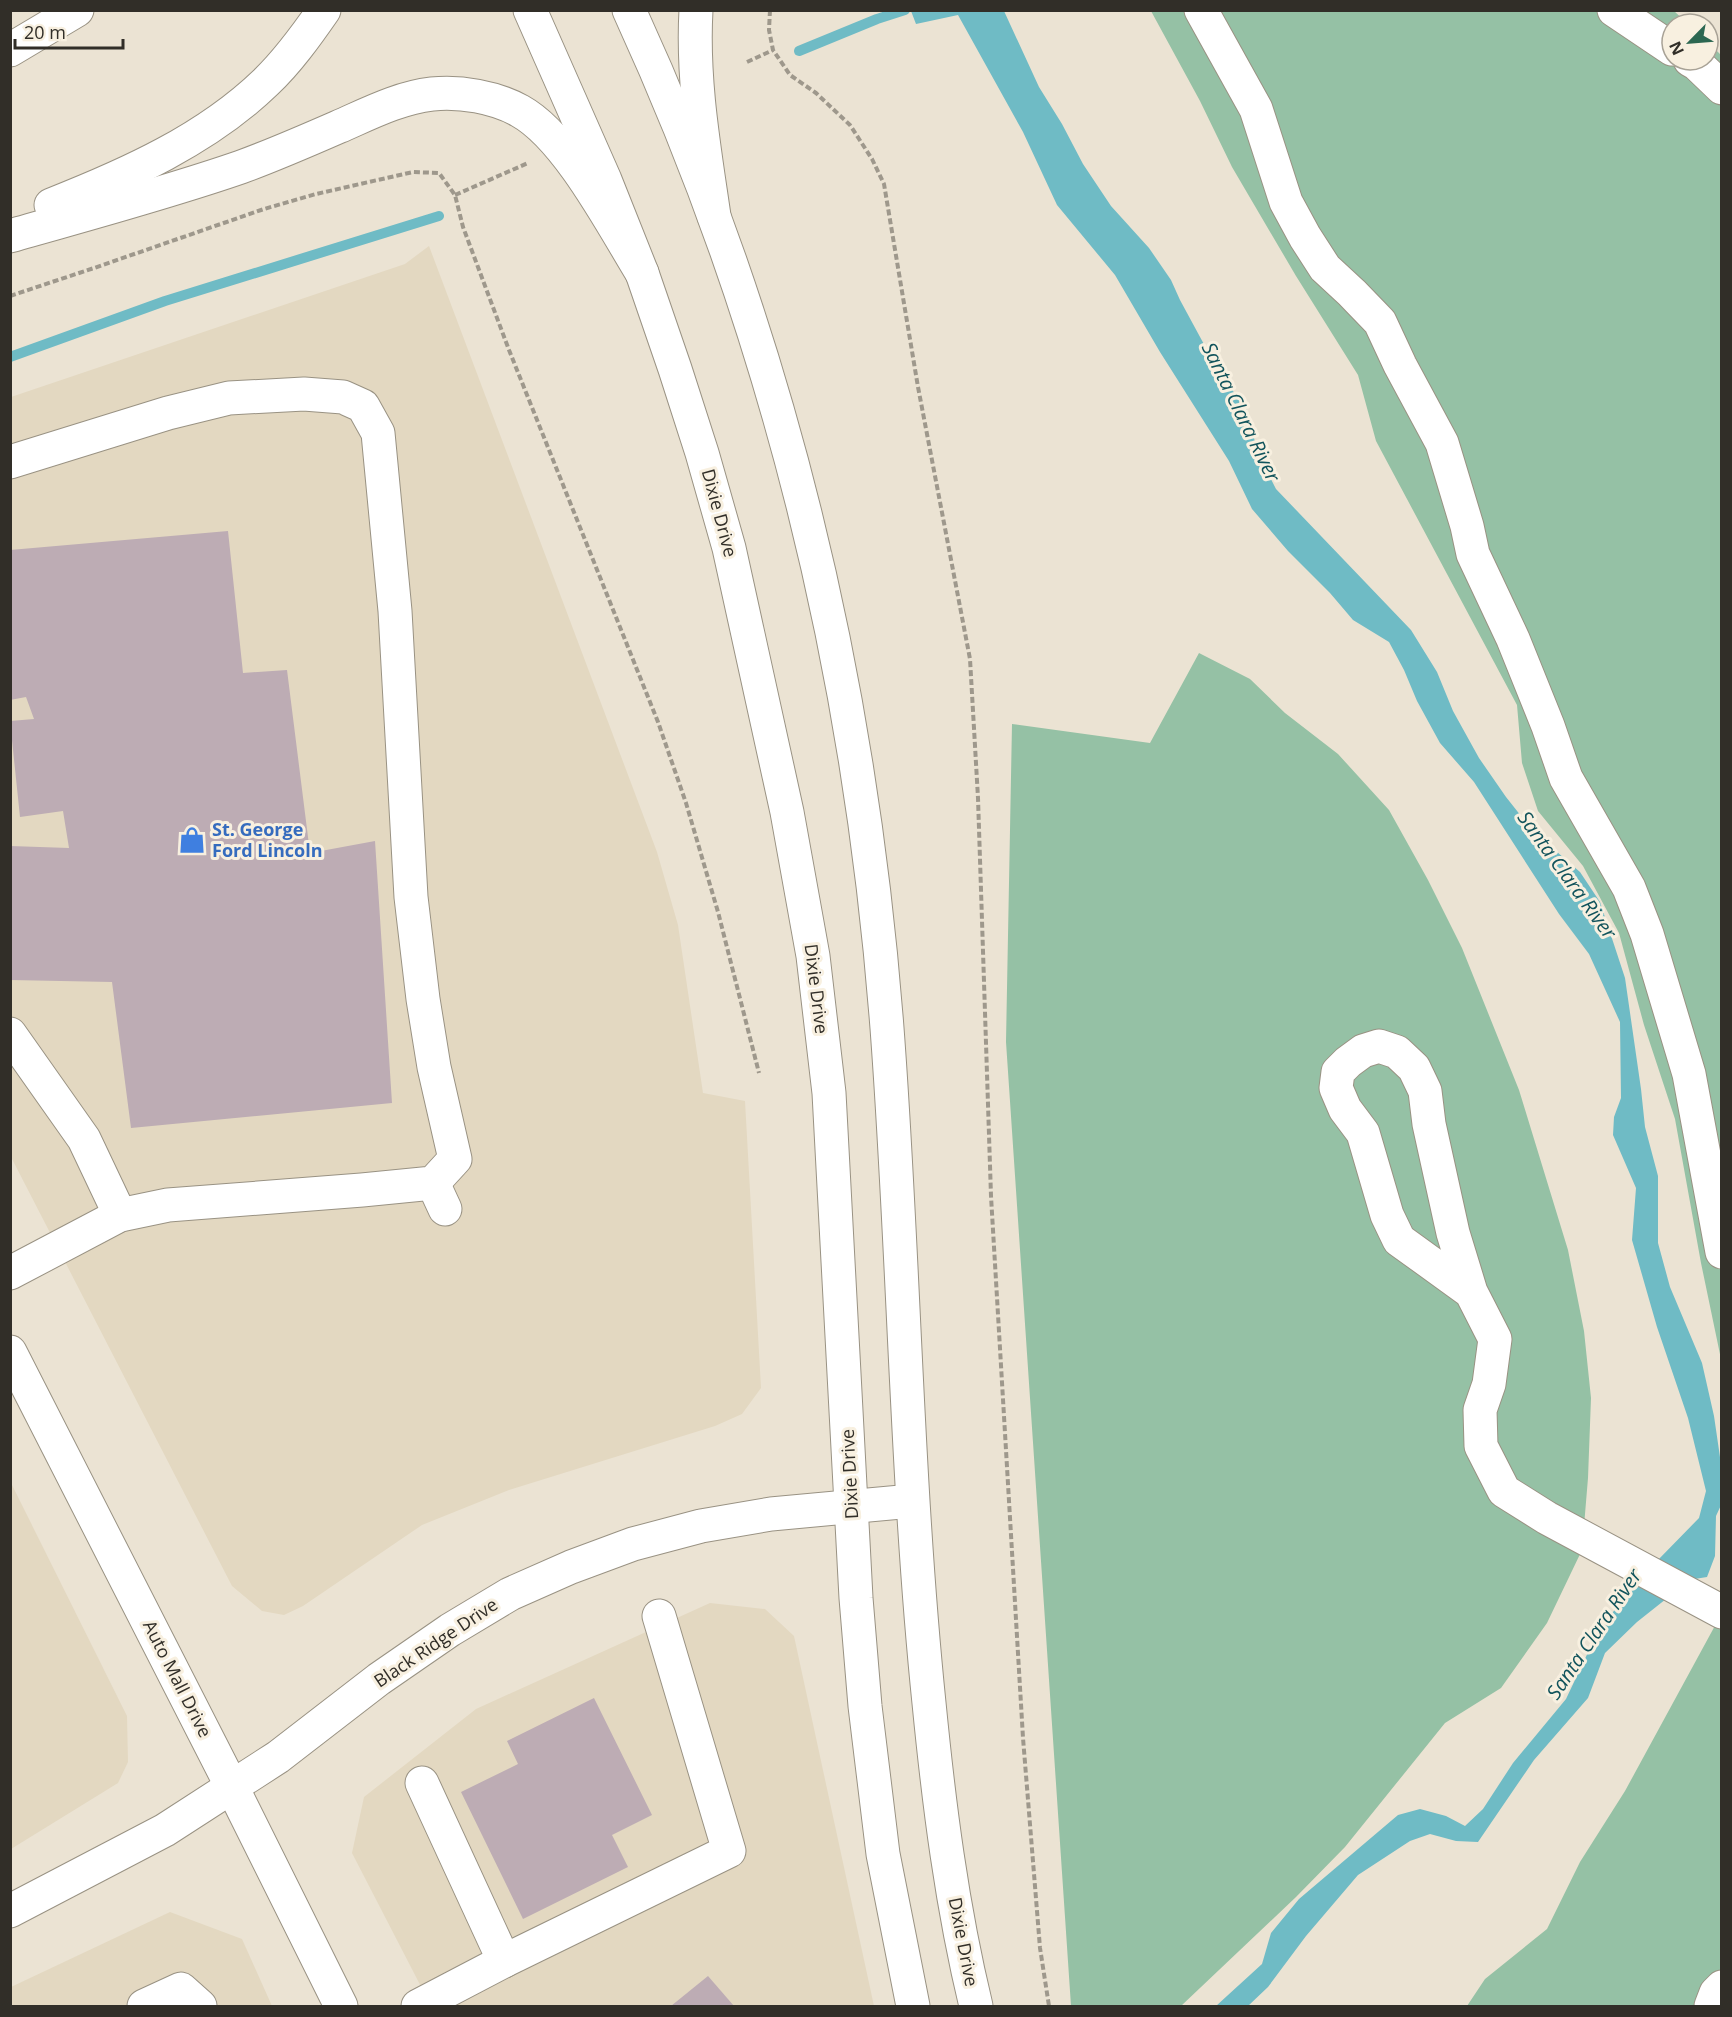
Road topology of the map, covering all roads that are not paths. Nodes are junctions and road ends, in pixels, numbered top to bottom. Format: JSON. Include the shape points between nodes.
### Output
{"nodes":[{"id":1,"x":76,"y":10,"type":"edge"},
{"id":2,"x":324,"y":10,"type":"edge"},
{"id":3,"x":530,"y":10,"type":"edge"},
{"id":4,"x":628,"y":10,"type":"edge"},
{"id":5,"x":696,"y":10,"type":"edge"},
{"id":6,"x":1201,"y":10,"type":"edge"},
{"id":7,"x":1614,"y":10,"type":"edge"},
{"id":8,"x":1660,"y":41,"type":"edge"},
{"id":9,"x":10,"y":51,"type":"edge"},
{"id":10,"x":1705,"y":72,"type":"edge"},
{"id":11,"x":1722,"y":88,"type":"edge"},
{"id":12,"x":714,"y":216,"type":"junction"},
{"id":13,"x":10,"y":222,"type":"edge"},
{"id":14,"x":10,"y":236,"type":"edge"},
{"id":15,"x":642,"y":273,"type":"junction"},
{"id":16,"x":10,"y":462,"type":"edge"},
{"id":17,"x":10,"y":1034,"type":"edge"},
{"id":18,"x":120,"y":1215,"type":"junction"},
{"id":19,"x":1722,"y":1252,"type":"edge"},
{"id":20,"x":10,"y":1273,"type":"edge"},
{"id":21,"x":1472,"y":1292,"type":"junction"},
{"id":22,"x":10,"y":1352,"type":"edge"},
{"id":23,"x":912,"y":1501,"type":"junction"},
{"id":24,"x":851,"y":1506,"type":"junction"},
{"id":25,"x":1722,"y":1612,"type":"edge"},
{"id":26,"x":659,"y":1616,"type":"dead end"},
{"id":27,"x":422,"y":1783,"type":"dead end"},
{"id":28,"x":232,"y":1787,"type":"junction"},
{"id":29,"x":10,"y":1911,"type":"edge"},
{"id":30,"x":504,"y":1961,"type":"junction"},
{"id":31,"x":1722,"y":1987,"type":"edge"},
{"id":32,"x":144,"y":2007,"type":"edge"},
{"id":33,"x":200,"y":2007,"type":"edge"},
{"id":34,"x":341,"y":2007,"type":"edge"},
{"id":35,"x":418,"y":2007,"type":"edge"},
{"id":36,"x":913,"y":2007,"type":"edge"},
{"id":37,"x":976,"y":2007,"type":"edge"},
{"id":38,"x":1710,"y":2007,"type":"edge"}],
"edges":[{"from":1,"to":9,"type":"main road"},
{"from":2,"to":13,"type":"main road","via":[[266,82],[229,113],[115,178]]},
{"from":3,"to":15,"type":"main road","name":"Dixie Drive"},
{"from":4,"to":12,"type":"main road","name":"Dixie Drive"},
{"from":5,"to":12,"type":"main road","via":[[697,100]]},
{"from":6,"to":19,"type":"main road","via":[[1256,109],[1286,202],[1305,237],[1325,268],[1380,322],[1442,443],[1473,554],[1513,639],[1566,778],[1629,888],[1647,934],[1689,1074]]},
{"from":7,"to":8,"type":"main road"},
{"from":10,"to":11,"type":"main road"},
{"from":12,"to":23,"type":"main road","name":"Dixie Drive","via":[[756,337],[798,482],[849,721],[887,1024]]},
{"from":14,"to":15,"type":"main road","via":[[240,167],[395,103],[450,93],[502,103],[542,128],[586,183]]},
{"from":15,"to":24,"type":"main road","name":"Dixie Drive","via":[[699,443],[729,548],[803,896],[829,1094]]},
{"from":16,"to":18,"type":"main road","via":[[229,398],[304,394],[343,397],[363,406],[378,433],[395,611],[411,897],[434,1067],[455,1159],[439,1196],[362,1190],[168,1205]]},
{"from":17,"to":18,"type":"main road","via":[[84,1139]]},
{"from":18,"to":20,"type":"main road"},
{"from":21,"to":21,"type":"main road","via":[[1453,1233],[1425,1091],[1414,1068],[1397,1052],[1379,1046],[1363,1051],[1338,1072],[1336,1088],[1362,1133],[1387,1215],[1399,1240]]},
{"from":21,"to":25,"type":"main road","via":[[1495,1339],[1489,1384],[1480,1410],[1481,1446],[1504,1491]]},
{"from":22,"to":28,"type":"main road","name":"Auto Mall Drive"},
{"from":23,"to":24,"type":"main road","name":"Black Ridge Drive"},
{"from":23,"to":37,"type":"main road","name":"Dixie Drive","via":[[936,1776],[950,1878]]},
{"from":24,"to":28,"type":"main road","name":"Black Ridge Drive","via":[[701,1526],[633,1544],[510,1594],[450,1630],[297,1744]]},
{"from":24,"to":36,"type":"main road","name":"Dixie Drive","via":[[874,1783],[883,1854]]},
{"from":26,"to":30,"type":"main road","via":[[729,1851]]},
{"from":27,"to":30,"type":"main road"},
{"from":28,"to":29,"type":"main road","name":"Black Ridge Drive","via":[[165,1830]]},
{"from":28,"to":34,"type":"main road","name":"Auto Mall Drive"},
{"from":30,"to":35,"type":"main road"},
{"from":31,"to":38,"type":"main road"},
{"from":32,"to":33,"type":"main road","via":[[181,1989]]}]}
